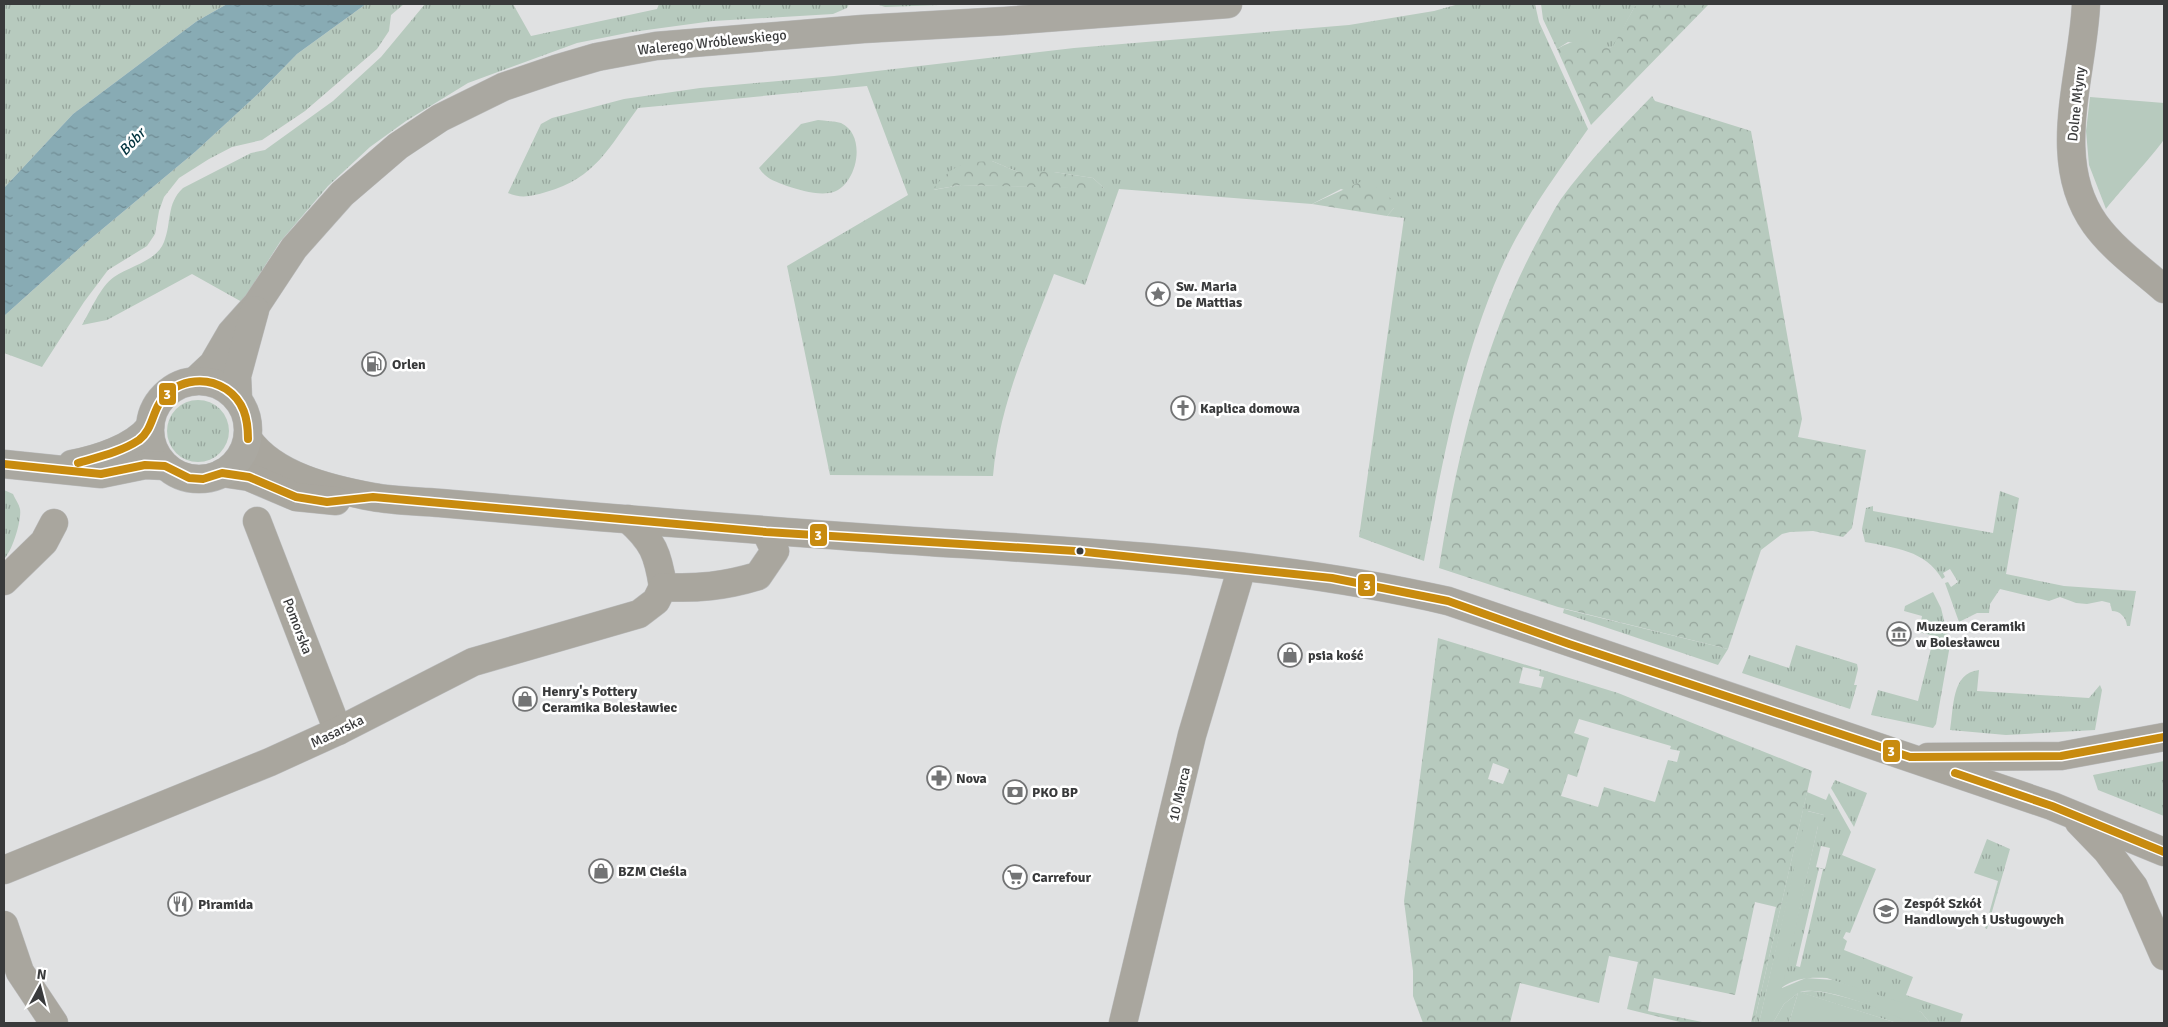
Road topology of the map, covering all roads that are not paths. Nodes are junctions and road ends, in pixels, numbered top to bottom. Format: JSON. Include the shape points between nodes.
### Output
{"nodes":[{"id":1,"x":1228,"y":4,"type":"edge"},
{"id":2,"x":2086,"y":4,"type":"edge"},
{"id":3,"x":2164,"y":290,"type":"edge"},
{"id":4,"x":257,"y":304,"type":"junction"},
{"id":5,"x":196,"y":380,"type":"junction"},
{"id":6,"x":238,"y":399,"type":"junction"},
{"id":7,"x":150,"y":427,"type":"junction"},
{"id":8,"x":248,"y":439,"type":"junction"},
{"id":9,"x":9,"y":465,"type":"edge"},
{"id":10,"x":165,"y":466,"type":"junction"},
{"id":11,"x":54,"y":468,"type":"junction"},
{"id":12,"x":222,"y":473,"type":"junction"},
{"id":13,"x":373,"y":497,"type":"junction"},
{"id":14,"x":628,"y":519,"type":"junction"},
{"id":15,"x":257,"y":520,"type":"dead end"},
{"id":16,"x":54,"y":524,"type":"dead end"},
{"id":17,"x":766,"y":532,"type":"junction"},
{"id":18,"x":1242,"y":567,"type":"junction"},
{"id":19,"x":4,"y":581,"type":"edge"},
{"id":20,"x":663,"y":587,"type":"junction"},
{"id":21,"x":338,"y":732,"type":"junction"},
{"id":22,"x":2164,"y":737,"type":"edge"},
{"id":23,"x":1910,"y":758,"type":"junction"},
{"id":24,"x":2073,"y":815,"type":"junction"},
{"id":25,"x":2164,"y":852,"type":"edge"},
{"id":26,"x":4,"y":870,"type":"edge"},
{"id":27,"x":4,"y":925,"type":"edge"},
{"id":28,"x":2164,"y":956,"type":"edge"},
{"id":29,"x":54,"y":1023,"type":"edge"},
{"id":30,"x":1123,"y":1023,"type":"edge"}],
"edges":[{"from":1,"to":4,"type":"main road","name":"Walerego Wróblewskiego","via":[[863,28],[656,46],[597,57],[503,87],[440,118],[398,146],[366,172],[311,227]]},
{"from":2,"to":3,"type":"street","name":"Dolne Młyny","via":[[2072,126],[2073,173],[2078,194],[2100,229]]},
{"from":4,"to":5,"type":"main road","name":"Walerego Wróblewskiego","via":[[231,333],[213,364]]},
{"from":4,"to":6,"type":"main road","name":"Walerego Wróblewskiego","via":[[238,376]]},
{"from":5,"to":6,"type":"main road","via":[[217,384]]},
{"from":5,"to":7,"type":"main road","via":[[164,396],[152,416]]},
{"from":6,"to":8,"type":"main road","via":[[247,418]]},
{"from":7,"to":10,"type":"main road","via":[[153,448]]},
{"from":7,"to":11,"type":"main road","via":[[141,438],[116,450]]},
{"from":8,"to":12,"type":"main road","via":[[239,458]]},
{"from":8,"to":13,"type":"street","via":[[275,466],[303,478]]},
{"from":9,"to":11,"type":"main road"},
{"from":10,"to":11,"type":"main road","via":[[145,465],[102,474]]},
{"from":10,"to":12,"type":"main road","via":[[189,478],[203,479]]},
{"from":12,"to":13,"type":"street","via":[[249,477],[296,497],[327,502]]},
{"from":13,"to":14,"type":"street"},
{"from":14,"to":17,"type":"street"},
{"from":14,"to":20,"type":"street","via":[[645,534],[655,550]]},
{"from":15,"to":21,"type":"street","name":"Pomorska"},
{"from":16,"to":19,"type":"street","via":[[44,542]]},
{"from":17,"to":18,"type":"street","via":[[1076,551]]},
{"from":17,"to":20,"type":"street","via":[[775,550],[758,576],[728,585],[697,589]]},
{"from":18,"to":23,"type":"street","via":[[1332,578],[1448,601]]},
{"from":18,"to":30,"type":"street","name":"10 Marca","via":[[1192,735]]},
{"from":20,"to":21,"type":"street","name":"Masarska","via":[[656,601],[639,614],[473,662]]},
{"from":21,"to":26,"type":"street","name":"Masarska"},
{"from":22,"to":23,"type":"street","via":[[2061,756]]},
{"from":23,"to":24,"type":"street"},
{"from":24,"to":25,"type":"street"},
{"from":24,"to":28,"type":"street","via":[[2108,851],[2134,887]]},
{"from":27,"to":29,"type":"street","via":[[20,972]]}]}
